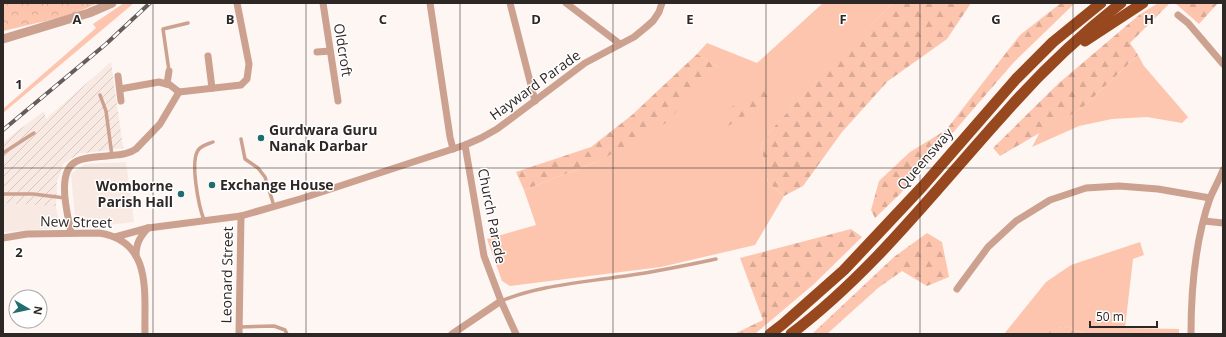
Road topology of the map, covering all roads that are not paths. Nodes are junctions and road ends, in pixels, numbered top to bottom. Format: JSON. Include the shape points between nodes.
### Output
{"nodes":[{"id":1,"x":112,"y":3,"type":"edge"},
{"id":2,"x":237,"y":3,"type":"edge"},
{"id":3,"x":323,"y":3,"type":"edge"},
{"id":4,"x":430,"y":3,"type":"edge"},
{"id":5,"x":510,"y":3,"type":"edge"},
{"id":6,"x":566,"y":3,"type":"edge"},
{"id":7,"x":662,"y":3,"type":"edge"},
{"id":8,"x":1091,"y":3,"type":"edge"},
{"id":9,"x":1101,"y":3,"type":"edge"},
{"id":10,"x":1121,"y":3,"type":"edge"},
{"id":11,"x":1143,"y":3,"type":"edge"},
{"id":12,"x":97,"y":6,"type":"edge"},
{"id":13,"x":1178,"y":14,"type":"dead end"},
{"id":14,"x":188,"y":23,"type":"dead end"},
{"id":15,"x":3,"y":39,"type":"edge"},
{"id":16,"x":1053,"y":42,"type":"junction"},
{"id":17,"x":620,"y":44,"type":"junction"},
{"id":18,"x":330,"y":51,"type":"junction"},
{"id":19,"x":317,"y":52,"type":"dead end"},
{"id":20,"x":208,"y":56,"type":"dead end"},
{"id":21,"x":1223,"y":64,"type":"edge"},
{"id":22,"x":1048,"y":66,"type":"junction"},
{"id":23,"x":169,"y":71,"type":"joint"},
{"id":24,"x":118,"y":76,"type":"dead end"},
{"id":25,"x":167,"y":84,"type":"junction"},
{"id":26,"x":212,"y":88,"type":"junction"},
{"id":27,"x":120,"y":89,"type":"junction"},
{"id":28,"x":179,"y":92,"type":"junction"},
{"id":29,"x":100,"y":95,"type":"dead end"},
{"id":30,"x":121,"y":101,"type":"dead end"},
{"id":31,"x":338,"y":101,"type":"dead end"},
{"id":32,"x":535,"y":101,"type":"junction"},
{"id":33,"x":34,"y":133,"type":"dead end"},
{"id":34,"x":241,"y":139,"type":"dead end"},
{"id":35,"x":213,"y":142,"type":"dead end"},
{"id":36,"x":465,"y":146,"type":"junction"},
{"id":37,"x":453,"y":149,"type":"junction"},
{"id":38,"x":3,"y":153,"type":"edge"},
{"id":39,"x":112,"y":156,"type":"junction"},
{"id":40,"x":1223,"y":170,"type":"edge"},
{"id":41,"x":3,"y":194,"type":"edge"},
{"id":42,"x":66,"y":198,"type":"junction"},
{"id":43,"x":1210,"y":198,"type":"junction"},
{"id":44,"x":274,"y":206,"type":"junction"},
{"id":45,"x":241,"y":216,"type":"junction"},
{"id":46,"x":204,"y":220,"type":"junction"},
{"id":47,"x":1204,"y":221,"type":"junction"},
{"id":48,"x":1223,"y":223,"type":"edge"},
{"id":49,"x":148,"y":228,"type":"junction"},
{"id":50,"x":71,"y":233,"type":"junction"},
{"id":51,"x":115,"y":237,"type":"junction"},
{"id":52,"x":3,"y":238,"type":"edge"},
{"id":53,"x":136,"y":256,"type":"junction"},
{"id":54,"x":716,"y":259,"type":"dead end"},
{"id":55,"x":957,"y":290,"type":"dead end"},
{"id":56,"x":501,"y":301,"type":"junction"},
{"id":57,"x":239,"y":330,"type":"edge"},
{"id":58,"x":145,"y":334,"type":"edge"},
{"id":59,"x":287,"y":334,"type":"edge"},
{"id":60,"x":452,"y":334,"type":"edge"},
{"id":61,"x":516,"y":334,"type":"edge"},
{"id":62,"x":770,"y":334,"type":"edge"},
{"id":63,"x":791,"y":334,"type":"edge"},
{"id":64,"x":1191,"y":334,"type":"edge"}],
"edges":[{"from":1,"to":12,"type":"street"},
{"from":2,"to":26,"type":"street","via":[[249,64],[247,78],[241,84]]},
{"from":3,"to":18,"type":"street","name":"Oldcroft"},
{"from":4,"to":37,"type":"street"},
{"from":5,"to":32,"type":"street"},
{"from":6,"to":17,"type":"street"},
{"from":7,"to":17,"type":"street","name":"Hayward Parade","via":[[649,25]]},
{"from":8,"to":16,"type":"highway"},
{"from":9,"to":16,"type":"highway","name":"Queensway"},
{"from":10,"to":22,"type":"highway","name":"Queensway"},
{"from":11,"to":22,"type":"highway"},
{"from":12,"to":15,"type":"street"},
{"from":13,"to":21,"type":"street"},
{"from":14,"to":23,"type":"lane","via":[[163,29]]},
{"from":16,"to":62,"type":"highway","name":"Queensway","via":[[1016,79],[844,270]]},
{"from":17,"to":32,"type":"street","name":"Hayward Parade","via":[[585,63]]},
{"from":18,"to":19,"type":"street"},
{"from":18,"to":31,"type":"street","name":"Oldcroft"},
{"from":20,"to":26,"type":"street"},
{"from":22,"to":63,"type":"highway","name":"Queensway","via":[[886,248],[812,318]]},
{"from":23,"to":25,"type":"street"},
{"from":24,"to":27,"type":"street"},
{"from":25,"to":27,"type":"street","via":[[155,82]]},
{"from":25,"to":28,"type":"street"},
{"from":26,"to":28,"type":"street"},
{"from":27,"to":30,"type":"street"},
{"from":28,"to":39,"type":"street","via":[[160,124],[144,143],[132,152]]},
{"from":29,"to":39,"type":"lane","via":[[106,111]]},
{"from":32,"to":36,"type":"street","name":"Hayward Parade","via":[[497,129]]},
{"from":33,"to":38,"type":"lane"},
{"from":34,"to":44,"type":"lane","via":[[245,159],[258,168],[265,177]]},
{"from":35,"to":46,"type":"lane","via":[[199,148],[195,161],[198,200]]},
{"from":36,"to":37,"type":"street","name":"Hayward Parade"},
{"from":36,"to":56,"type":"street","name":"Church Parade","via":[[484,252]]},
{"from":37,"to":44,"type":"street"},
{"from":39,"to":42,"type":"street","via":[[75,162],[66,173]]},
{"from":40,"to":43,"type":"street"},
{"from":41,"to":42,"type":"lane"},
{"from":42,"to":50,"type":"street"},
{"from":43,"to":47,"type":"street"},
{"from":43,"to":55,"type":"street","via":[[1158,189],[1119,186],[1086,188],[1050,200],[1016,221],[988,247]]},
{"from":44,"to":45,"type":"street"},
{"from":45,"to":46,"type":"street","name":"New Street"},
{"from":45,"to":57,"type":"street","name":"Leonard Street"},
{"from":46,"to":49,"type":"street","name":"New Street"},
{"from":47,"to":48,"type":"street"},
{"from":47,"to":64,"type":"street","via":[[1191,301]]},
{"from":49,"to":51,"type":"street","name":"New Street"},
{"from":49,"to":53,"type":"street","via":[[136,246]]},
{"from":50,"to":51,"type":"street","name":"New Street","via":[[98,233]]},
{"from":50,"to":52,"type":"street","name":"New Street","via":[[27,234]]},
{"from":51,"to":53,"type":"street"},
{"from":53,"to":58,"type":"street","via":[[142,267]]},
{"from":54,"to":56,"type":"lane","via":[[675,268],[571,283]]},
{"from":56,"to":60,"type":"street"},
{"from":56,"to":61,"type":"street","name":"Church Parade"},
{"from":57,"to":59,"type":"lane","via":[[274,326],[285,330]]}]}
